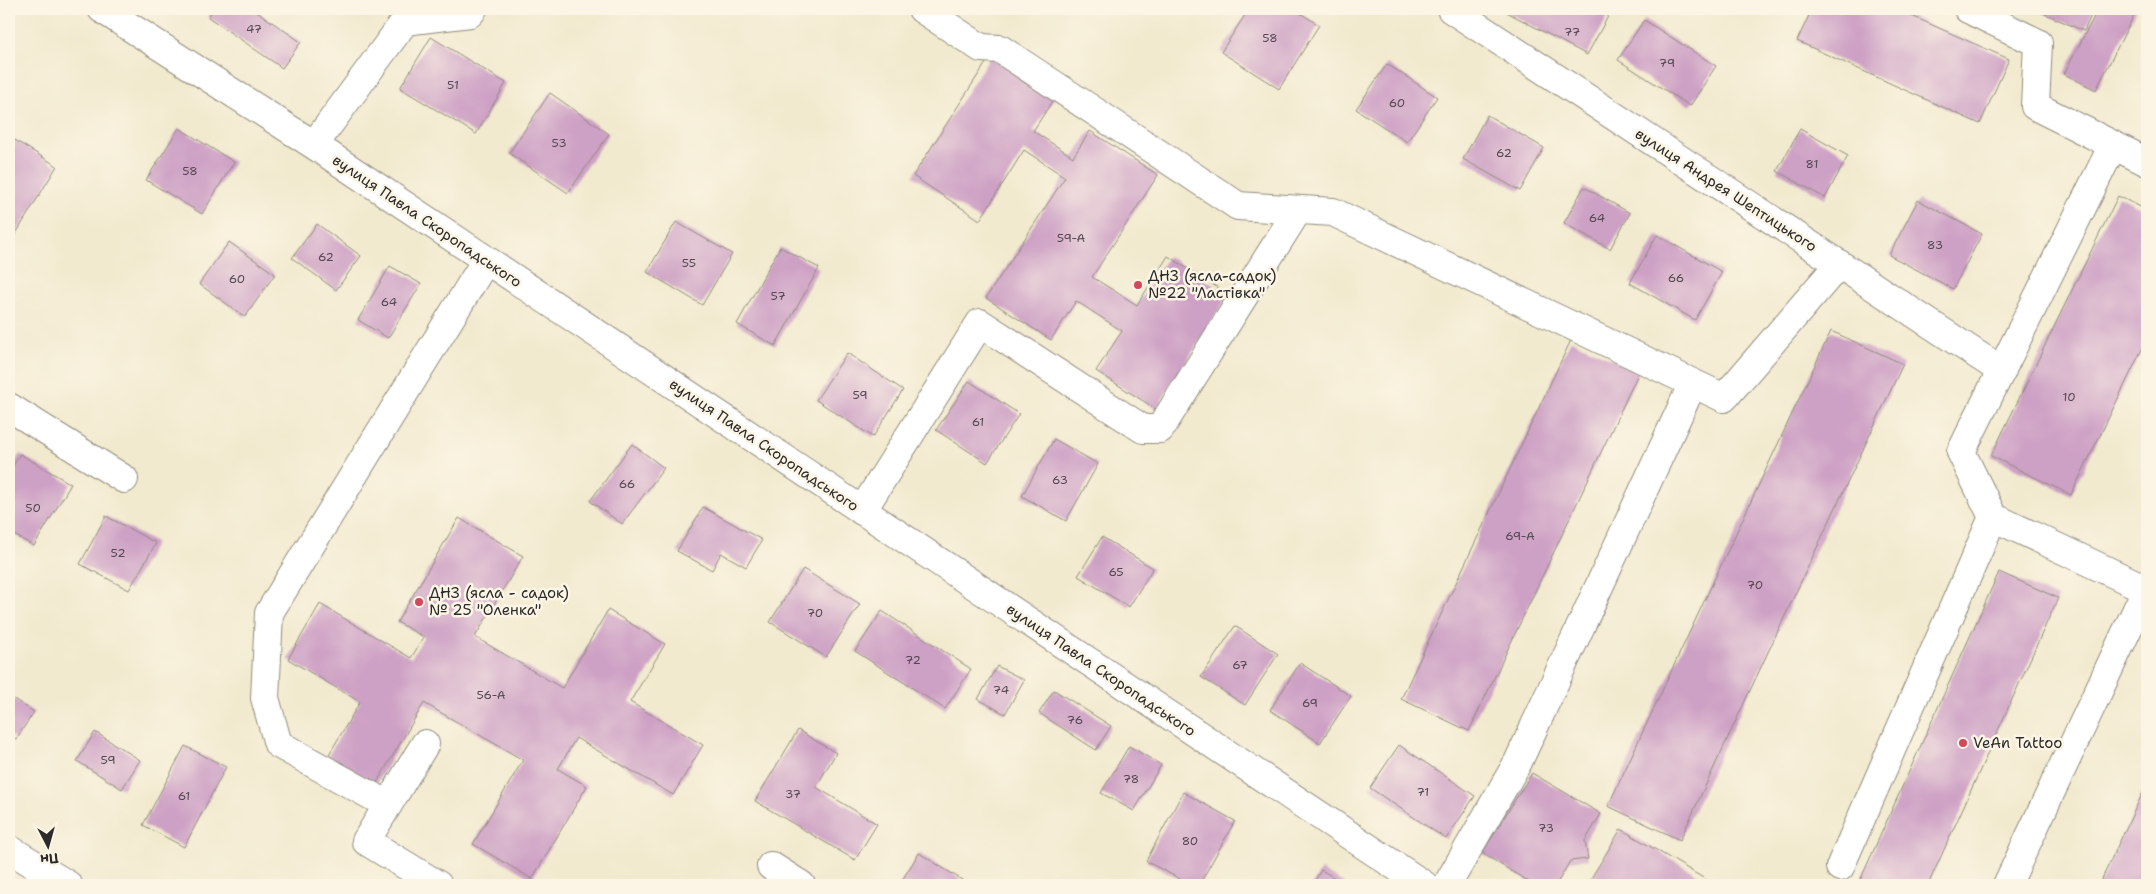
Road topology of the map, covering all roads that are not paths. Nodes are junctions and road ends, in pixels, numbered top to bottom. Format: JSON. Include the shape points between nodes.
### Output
{"nodes":[{"id":1,"x":102,"y":9,"type":"edge"},
{"id":2,"x":473,"y":9,"type":"edge"},
{"id":3,"x":922,"y":9,"type":"edge"},
{"id":4,"x":1451,"y":9,"type":"edge"},
{"id":5,"x":1968,"y":9,"type":"edge"},
{"id":6,"x":314,"y":145,"type":"junction"},
{"id":7,"x":2113,"y":145,"type":"junction"},
{"id":8,"x":2147,"y":162,"type":"edge"},
{"id":9,"x":1298,"y":210,"type":"junction"},
{"id":10,"x":486,"y":260,"type":"junction"},
{"id":11,"x":1839,"y":264,"type":"junction"},
{"id":12,"x":2002,"y":371,"type":"junction"},
{"id":13,"x":1692,"y":383,"type":"junction"},
{"id":14,"x":9,"y":407,"type":"edge"},
{"id":15,"x":124,"y":479,"type":"dead end"},
{"id":16,"x":862,"y":511,"type":"junction"},
{"id":17,"x":1993,"y":517,"type":"junction"},
{"id":18,"x":2147,"y":588,"type":"edge"},
{"id":19,"x":425,"y":744,"type":"dead end"},
{"id":20,"x":388,"y":805,"type":"junction"},
{"id":21,"x":9,"y":849,"type":"edge"},
{"id":22,"x":771,"y":866,"type":"dead end"},
{"id":23,"x":1840,"y":867,"type":"dead end"},
{"id":24,"x":68,"y":885,"type":"edge"},
{"id":25,"x":438,"y":885,"type":"edge"},
{"id":26,"x":801,"y":885,"type":"edge"},
{"id":27,"x":1424,"y":885,"type":"edge"},
{"id":28,"x":1447,"y":885,"type":"edge"},
{"id":29,"x":2007,"y":885,"type":"edge"}],
"edges":[{"from":1,"to":6,"type":"street","name":"вулиця Павла Скоропадського"},
{"from":2,"to":6,"type":"street","via":[[470,13],[405,21]]},
{"from":3,"to":9,"type":"street","via":[[981,48],[1000,48],[1238,206]]},
{"from":4,"to":11,"type":"street","name":"вулиця Андрея Шептицького"},
{"from":5,"to":7,"type":"street","via":[[2038,43],[2035,106]]},
{"from":6,"to":10,"type":"street","name":"вулиця Павла Скоропадського"},
{"from":7,"to":8,"type":"street"},
{"from":7,"to":12,"type":"street"},
{"from":9,"to":13,"type":"street","via":[[1333,212]]},
{"from":9,"to":16,"type":"street","via":[[1160,429],[1143,429],[980,323]]},
{"from":10,"to":16,"type":"street","name":"вулиця Павла Скоропадського"},
{"from":10,"to":20,"type":"street","via":[[269,613],[265,698],[278,744]]},
{"from":11,"to":12,"type":"street","name":"вулиця Андрея Шептицького"},
{"from":11,"to":13,"type":"street","via":[[1724,398]]},
{"from":12,"to":17,"type":"street","via":[[1961,452]]},
{"from":13,"to":28,"type":"street","via":[[1518,762]]},
{"from":14,"to":15,"type":"street"},
{"from":16,"to":27,"type":"street","name":"вулиця Павла Скоропадського"},
{"from":17,"to":18,"type":"street"},
{"from":17,"to":23,"type":"street"},
{"from":18,"to":29,"type":"street"},
{"from":19,"to":20,"type":"street"},
{"from":20,"to":25,"type":"street","via":[[366,841]]},
{"from":21,"to":24,"type":"street"},
{"from":22,"to":26,"type":"street"}]}
